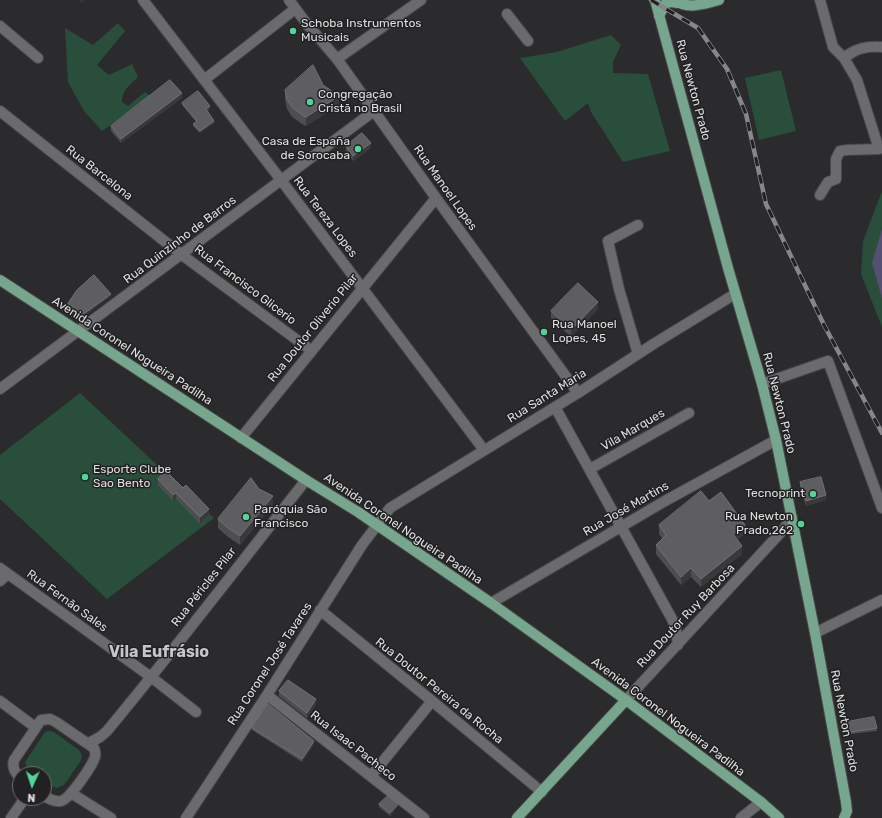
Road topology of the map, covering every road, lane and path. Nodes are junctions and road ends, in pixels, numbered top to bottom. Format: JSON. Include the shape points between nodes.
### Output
{"nodes":[{"id":1,"x":143,"y":0,"type":"edge"},
{"id":2,"x":289,"y":0,"type":"edge"},
{"id":3,"x":421,"y":0,"type":"edge"},
{"id":4,"x":649,"y":0,"type":"edge"},
{"id":5,"x":655,"y":0,"type":"edge"},
{"id":6,"x":719,"y":0,"type":"edge"},
{"id":7,"x":820,"y":0,"type":"edge"},
{"id":8,"x":676,"y":1,"type":"edge"},
{"id":9,"x":295,"y":9,"type":"junction"},
{"id":10,"x":507,"y":14,"type":"dead end"},
{"id":11,"x":659,"y":16,"type":"junction"},
{"id":12,"x":0,"y":26,"type":"edge"},
{"id":13,"x":528,"y":42,"type":"dead end"},
{"id":14,"x":882,"y":47,"type":"edge"},
{"id":15,"x":38,"y":58,"type":"dead end"},
{"id":16,"x":844,"y":58,"type":"junction"},
{"id":17,"x":337,"y":59,"type":"junction"},
{"id":18,"x":204,"y":80,"type":"junction"},
{"id":19,"x":0,"y":111,"type":"edge"},
{"id":20,"x":374,"y":111,"type":"junction"},
{"id":21,"x":881,"y":148,"type":"edge"},
{"id":22,"x":281,"y":180,"type":"junction"},
{"id":23,"x":820,"y":195,"type":"dead end"},
{"id":24,"x":436,"y":198,"type":"junction"},
{"id":25,"x":638,"y":225,"type":"dead end"},
{"id":26,"x":182,"y":255,"type":"junction"},
{"id":27,"x":0,"y":280,"type":"edge"},
{"id":28,"x":362,"y":289,"type":"junction"},
{"id":29,"x":735,"y":294,"type":"junction"},
{"id":30,"x":79,"y":331,"type":"junction"},
{"id":31,"x":312,"y":351,"type":"junction"},
{"id":32,"x":638,"y":354,"type":"junction"},
{"id":33,"x":762,"y":384,"type":"junction"},
{"id":34,"x":0,"y":389,"type":"edge"},
{"id":35,"x":578,"y":393,"type":"junction"},
{"id":36,"x":555,"y":407,"type":"junction"},
{"id":37,"x":689,"y":413,"type":"dead end"},
{"id":38,"x":241,"y":438,"type":"junction"},
{"id":39,"x":776,"y":440,"type":"junction"},
{"id":40,"x":484,"y":450,"type":"junction"},
{"id":41,"x":590,"y":469,"type":"junction"},
{"id":42,"x":306,"y":480,"type":"junction"},
{"id":43,"x":882,"y":508,"type":"edge"},
{"id":44,"x":792,"y":517,"type":"junction"},
{"id":45,"x":376,"y":525,"type":"junction"},
{"id":46,"x":621,"y":527,"type":"junction"},
{"id":47,"x":776,"y":537,"type":"junction"},
{"id":48,"x":796,"y":541,"type":"junction"},
{"id":49,"x":3,"y":574,"type":"edge"},
{"id":50,"x":882,"y":600,"type":"edge"},
{"id":51,"x":491,"y":603,"type":"junction"},
{"id":52,"x":320,"y":610,"type":"junction"},
{"id":53,"x":672,"y":618,"type":"junction"},
{"id":54,"x":697,"y":623,"type":"junction"},
{"id":55,"x":815,"y":633,"type":"junction"},
{"id":56,"x":678,"y":645,"type":"junction"},
{"id":57,"x":151,"y":677,"type":"junction"},
{"id":58,"x":266,"y":695,"type":"junction"},
{"id":59,"x":626,"y":700,"type":"junction"},
{"id":60,"x":0,"y":701,"type":"edge"},
{"id":61,"x":432,"y":701,"type":"junction"},
{"id":62,"x":196,"y":712,"type":"dead end"},
{"id":63,"x":35,"y":728,"type":"junction"},
{"id":64,"x":89,"y":743,"type":"junction"},
{"id":65,"x":12,"y":766,"type":"edge"},
{"id":66,"x":371,"y":776,"type":"junction"},
{"id":67,"x":542,"y":792,"type":"junction"},
{"id":68,"x":71,"y":793,"type":"junction"},
{"id":69,"x":52,"y":800,"type":"edge"},
{"id":70,"x":761,"y":802,"type":"junction"},
{"id":71,"x":19,"y":806,"type":"edge"},
{"id":72,"x":11,"y":818,"type":"edge"},
{"id":73,"x":110,"y":818,"type":"edge"},
{"id":74,"x":186,"y":818,"type":"edge"},
{"id":75,"x":424,"y":818,"type":"edge"},
{"id":76,"x":517,"y":818,"type":"edge"},
{"id":77,"x":741,"y":818,"type":"edge"},
{"id":78,"x":779,"y":818,"type":"edge"},
{"id":79,"x":844,"y":818,"type":"edge"}],
"edges":[{"from":1,"to":18,"type":"street","name":"Rua Tereza Lopes"},
{"from":2,"to":9,"type":"street","name":"Rua Manoel Lopes"},
{"from":3,"to":17,"type":"street"},
{"from":4,"to":11,"type":"main road"},
{"from":5,"to":11,"type":"main road","name":"Rua Newton Prado"},
{"from":6,"to":8,"type":"main road","via":[[692,6]]},
{"from":7,"to":16,"type":"street","via":[[833,47]]},
{"from":8,"to":11,"type":"main road","via":[[666,3]]},
{"from":9,"to":17,"type":"street","name":"Rua Manoel Lopes"},
{"from":9,"to":18,"type":"street"},
{"from":10,"to":13,"type":"street"},
{"from":11,"to":29,"type":"main road","name":"Rua Newton Prado"},
{"from":12,"to":15,"type":"street"},
{"from":14,"to":16,"type":"street","via":[[869,46]]},
{"from":16,"to":21,"type":"street","via":[[857,80]]},
{"from":17,"to":20,"type":"street","name":"Rua Manoel Lopes"},
{"from":18,"to":22,"type":"street","name":"Rua Tereza Lopes"},
{"from":19,"to":26,"type":"street","name":"Rua Barcelona"},
{"from":20,"to":22,"type":"street","name":"Rua Quinzinho de Barros"},
{"from":20,"to":24,"type":"street","name":"Rua Manoel Lopes"},
{"from":21,"to":23,"type":"street","via":[[840,151],[836,159],[836,180],[828,182]]},
{"from":22,"to":26,"type":"street","name":"Rua Quinzinho de Barros"},
{"from":22,"to":28,"type":"street","name":"Rua Tereza Lopes"},
{"from":24,"to":28,"type":"street","name":"Rua Doutor Oliverio Pilar"},
{"from":24,"to":35,"type":"street","name":"Rua Manoel Lopes"},
{"from":25,"to":32,"type":"street","via":[[608,241]]},
{"from":26,"to":30,"type":"street","name":"Rua Quinzinho de Barros"},
{"from":26,"to":31,"type":"street","name":"Rua Francisco Glicerio"},
{"from":27,"to":30,"type":"main road","name":"Avenida Coronel Nogueira Padilha"},
{"from":28,"to":31,"type":"street","name":"Rua Doutor Oliverio Pilar"},
{"from":28,"to":40,"type":"street","name":"Rua Tereza Lopes"},
{"from":29,"to":32,"type":"street","name":"Rua Santa Maria"},
{"from":29,"to":33,"type":"main road","name":"Rua Newton Prado"},
{"from":30,"to":34,"type":"street","name":"Rua Quinzinho de Barros"},
{"from":30,"to":38,"type":"main road","name":"Avenida Coronel Nogueira Padilha"},
{"from":31,"to":38,"type":"street","name":"Rua Doutor Oliverio Pilar"},
{"from":32,"to":35,"type":"street","name":"Rua Santa Maria"},
{"from":33,"to":39,"type":"main road","name":"Rua Newton Prado"},
{"from":33,"to":43,"type":"street","via":[[828,361]]},
{"from":35,"to":36,"type":"street","name":"Rua Santa Maria"},
{"from":36,"to":40,"type":"street","name":"Rua Santa Maria"},
{"from":36,"to":41,"type":"street"},
{"from":37,"to":41,"type":"street","name":"Vila Marques"},
{"from":38,"to":42,"type":"main road","name":"Avenida Coronel Nogueira Padilha"},
{"from":39,"to":44,"type":"main road","name":"Rua Newton Prado"},
{"from":39,"to":46,"type":"street","name":"Rua José Martins"},
{"from":40,"to":45,"type":"street","name":"Rua Santa Maria","via":[[390,508]]},
{"from":41,"to":46,"type":"street"},
{"from":42,"to":45,"type":"main road","name":"Avenida Coronel Nogueira Padilha"},
{"from":42,"to":57,"type":"street","name":"Rua Péricles Pilar"},
{"from":44,"to":47,"type":"street","name":"Rua Doutor Ruy Barbosa"},
{"from":44,"to":48,"type":"main road","name":"Rua Newton Prado"},
{"from":45,"to":51,"type":"main road","name":"Avenida Coronel Nogueira Padilha"},
{"from":45,"to":52,"type":"street","name":"Rua Coronel José Tavares"},
{"from":46,"to":51,"type":"street","name":"Rua José Martins"},
{"from":46,"to":53,"type":"street"},
{"from":47,"to":48,"type":"street","via":[[786,535]]},
{"from":47,"to":54,"type":"street","name":"Rua Doutor Ruy Barbosa"},
{"from":48,"to":55,"type":"main road","name":"Rua Newton Prado"},
{"from":49,"to":57,"type":"street","name":"Rua Fernão Sales"},
{"from":50,"to":55,"type":"street"},
{"from":51,"to":59,"type":"main road","name":"Avenida Coronel Nogueira Padilha"},
{"from":52,"to":58,"type":"street","name":"Rua Coronel José Tavares"},
{"from":52,"to":61,"type":"street","name":"Rua Doutor Pereira da Rocha"},
{"from":53,"to":54,"type":"street","via":[[686,626]]},
{"from":53,"to":56,"type":"street"},
{"from":54,"to":56,"type":"street","name":"Rua Doutor Ruy Barbosa"},
{"from":55,"to":79,"type":"main road","name":"Rua Newton Prado","via":[[846,802],[847,812]]},
{"from":56,"to":59,"type":"street","name":"Rua Doutor Ruy Barbosa"},
{"from":57,"to":62,"type":"street","name":"Rua Fernão Sales"},
{"from":57,"to":64,"type":"street","name":"Rua Péricles Pilar","via":[[107,731]]},
{"from":58,"to":66,"type":"street","name":"Rua Isaac Pacheco"},
{"from":58,"to":74,"type":"street","name":"Rua Coronel José Tavares"},
{"from":59,"to":67,"type":"main road","name":"Rua Doutor Ruy Barbosa"},
{"from":59,"to":70,"type":"main road","name":"Avenida Coronel Nogueira Padilha"},
{"from":60,"to":63,"type":"street"},
{"from":61,"to":66,"type":"street"},
{"from":61,"to":67,"type":"street","name":"Rua Doutor Pereira da Rocha"},
{"from":63,"to":64,"type":"street","via":[[41,720],[50,719]]},
{"from":63,"to":65,"type":"street"},
{"from":64,"to":68,"type":"street","via":[[96,754]]},
{"from":66,"to":75,"type":"street","name":"Rua Isaac Pacheco"},
{"from":67,"to":76,"type":"main road","name":"Rua Doutor Ruy Barbosa"},
{"from":68,"to":69,"type":"street","via":[[63,801]]},
{"from":68,"to":73,"type":"street"},
{"from":70,"to":77,"type":"street"},
{"from":70,"to":78,"type":"main road","name":"Avenida Coronel Nogueira Padilha"},
{"from":71,"to":72,"type":"street"}]}
